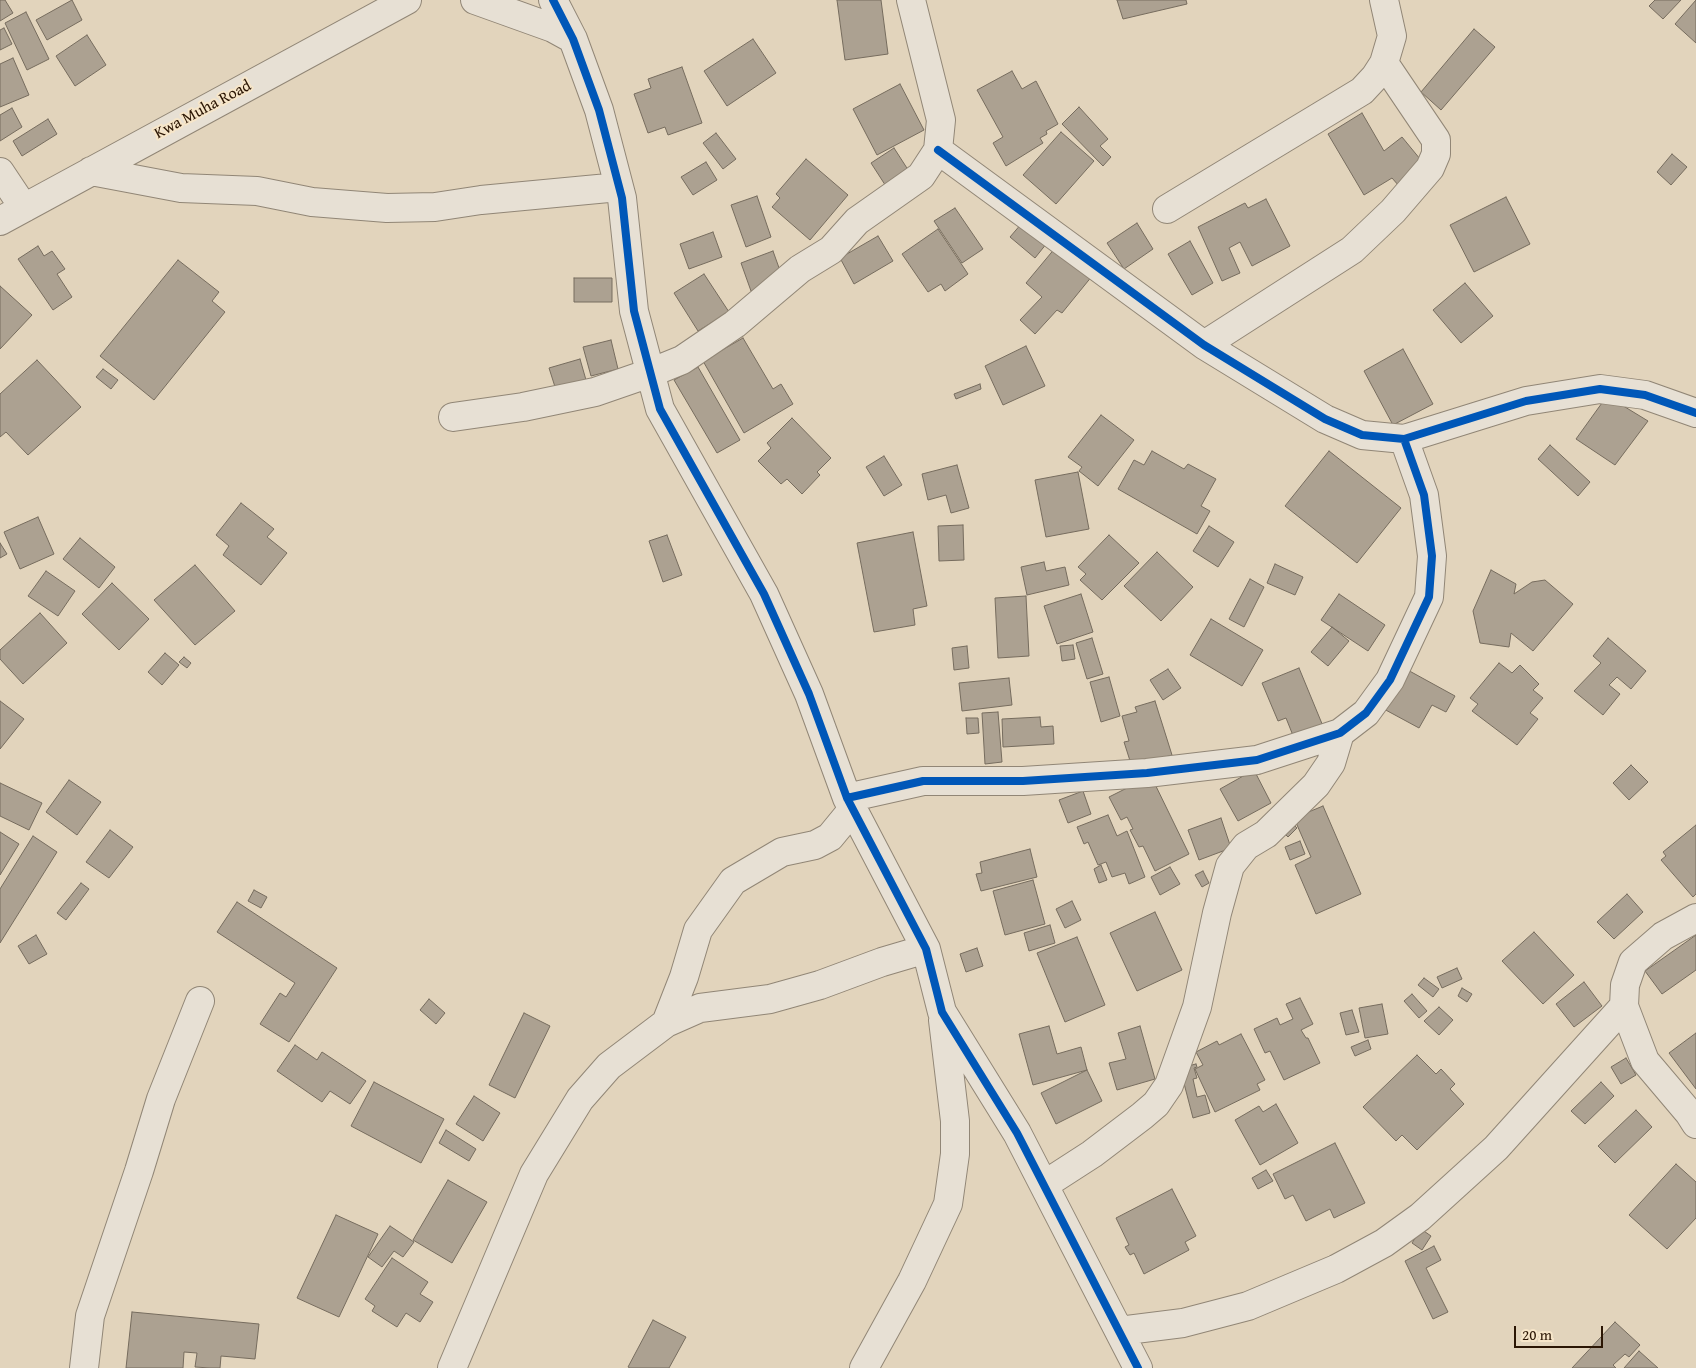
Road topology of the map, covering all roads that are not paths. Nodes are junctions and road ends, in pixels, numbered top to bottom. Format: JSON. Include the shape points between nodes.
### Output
{"nodes":[{"id":1,"x":407,"y":0,"type":"edge"},
{"id":2,"x":475,"y":0,"type":"edge"},
{"id":3,"x":553,"y":0,"type":"edge"},
{"id":4,"x":911,"y":0,"type":"edge"},
{"id":5,"x":1384,"y":0,"type":"edge"},
{"id":6,"x":573,"y":39,"type":"junction"},
{"id":7,"x":1384,"y":63,"type":"junction"},
{"id":8,"x":938,"y":150,"type":"junction"},
{"id":9,"x":91,"y":171,"type":"junction"},
{"id":10,"x":0,"y":172,"type":"edge"},
{"id":11,"x":619,"y":187,"type":"junction"},
{"id":12,"x":24,"y":208,"type":"junction"},
{"id":13,"x":1167,"y":209,"type":"dead end"},
{"id":14,"x":0,"y":221,"type":"edge"},
{"id":15,"x":1204,"y":345,"type":"junction"},
{"id":16,"x":650,"y":373,"type":"junction"},
{"id":17,"x":1696,"y":413,"type":"edge"},
{"id":18,"x":453,"y":417,"type":"dead end"},
{"id":19,"x":1404,"y":439,"type":"junction"},
{"id":20,"x":1340,"y":733,"type":"junction"},
{"id":21,"x":850,"y":804,"type":"junction"},
{"id":22,"x":1696,"y":918,"type":"edge"},
{"id":23,"x":926,"y":949,"type":"junction"},
{"id":24,"x":200,"y":1001,"type":"dead end"},
{"id":25,"x":1624,"y":1006,"type":"junction"},
{"id":26,"x":942,"y":1012,"type":"junction"},
{"id":27,"x":666,"y":1023,"type":"junction"},
{"id":28,"x":1696,"y":1124,"type":"edge"},
{"id":29,"x":1044,"y":1185,"type":"junction"},
{"id":30,"x":1119,"y":1331,"type":"junction"},
{"id":31,"x":84,"y":1368,"type":"edge"},
{"id":32,"x":452,"y":1368,"type":"edge"},
{"id":33,"x":864,"y":1368,"type":"edge"},
{"id":34,"x":1138,"y":1368,"type":"edge"}],
"edges":[{"from":1,"to":9,"type":"street","name":"Kwa Muha Road"},
{"from":2,"to":6,"type":"street","via":[[553,28]]},
{"from":3,"to":6,"type":"street"},
{"from":4,"to":8,"type":"street","via":[[940,120]]},
{"from":5,"to":7,"type":"street","via":[[1392,36]]},
{"from":6,"to":11,"type":"street","via":[[599,110]]},
{"from":7,"to":13,"type":"street","via":[[1362,91]]},
{"from":7,"to":15,"type":"street","via":[[1436,140],[1436,154],[1430,168],[1393,211],[1352,250]]},
{"from":8,"to":15,"type":"street"},
{"from":8,"to":16,"type":"street","via":[[921,176],[857,221],[831,250],[800,269],[735,324],[682,360]]},
{"from":9,"to":11,"type":"street","via":[[181,188],[257,192],[312,202],[387,208],[436,207]]},
{"from":9,"to":12,"type":"street","name":"Kwa Muha Road"},
{"from":10,"to":12,"type":"street"},
{"from":11,"to":16,"type":"street","via":[[634,311]]},
{"from":12,"to":14,"type":"street","name":"Kwa Muha Road"},
{"from":15,"to":19,"type":"street","via":[[1325,419],[1362,435]]},
{"from":16,"to":18,"type":"street","via":[[595,392]]},
{"from":16,"to":21,"type":"street","via":[[660,409],[764,594],[809,694]]},
{"from":17,"to":19,"type":"street","via":[[1645,396],[1600,389],[1526,401]]},
{"from":19,"to":20,"type":"street","via":[[1424,495],[1432,556],[1429,597],[1390,680],[1366,713]]},
{"from":20,"to":21,"type":"street","via":[[1257,760],[1147,773],[1023,781],[923,781]]},
{"from":20,"to":29,"type":"street","via":[[1331,763],[1316,785],[1266,834],[1246,846],[1230,866],[1197,1008],[1169,1085],[1149,1110],[1092,1154]]},
{"from":21,"to":23,"type":"street"},
{"from":21,"to":27,"type":"street","via":[[830,837],[815,845],[782,852],[733,881],[698,930]]},
{"from":22,"to":25,"type":"street","via":[[1663,936],[1633,962],[1625,985]]},
{"from":23,"to":26,"type":"street"},
{"from":23,"to":27,"type":"street","via":[[820,985],[770,999],[700,1008]]},
{"from":24,"to":31,"type":"street","via":[[161,1099],[90,1316]]},
{"from":25,"to":28,"type":"street","via":[[1645,1061]]},
{"from":25,"to":30,"type":"street","via":[[1496,1148],[1420,1217],[1384,1243],[1336,1269],[1248,1306],[1183,1323]]},
{"from":26,"to":29,"type":"street","via":[[1017,1133]]},
{"from":26,"to":33,"type":"street","via":[[955,1121],[955,1154],[948,1204],[912,1281]]},
{"from":27,"to":32,"type":"street","via":[[609,1066],[580,1099],[534,1174]]},
{"from":29,"to":30,"type":"street"},
{"from":30,"to":34,"type":"street"}]}
